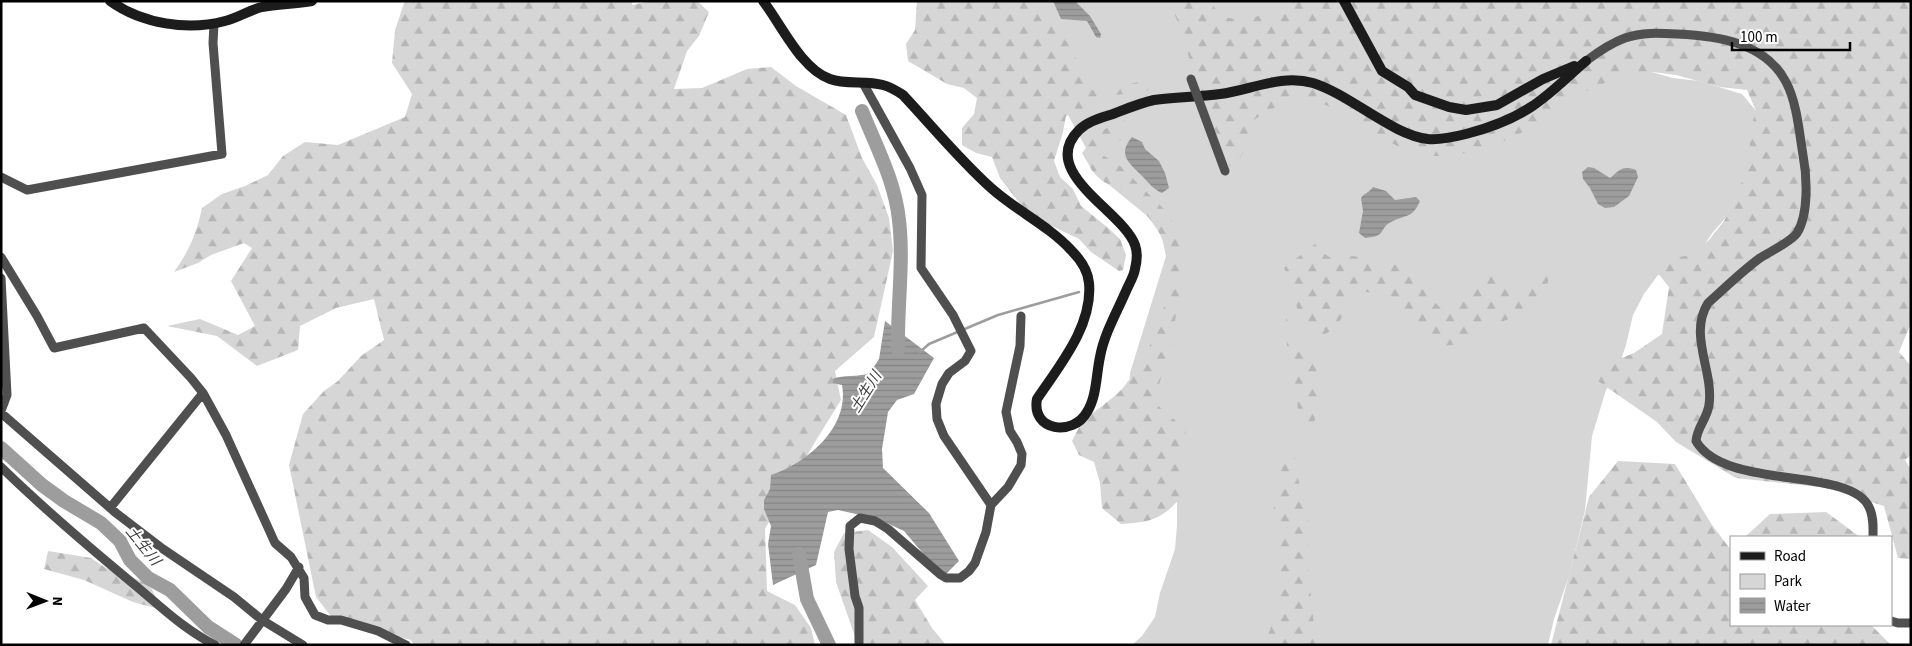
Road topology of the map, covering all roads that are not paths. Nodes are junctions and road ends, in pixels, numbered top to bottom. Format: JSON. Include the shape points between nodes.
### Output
{"nodes":[{"id":1,"x":110,"y":1,"type":"edge"},
{"id":2,"x":312,"y":1,"type":"edge"},
{"id":3,"x":763,"y":1,"type":"edge"},
{"id":4,"x":1344,"y":1,"type":"edge"},
{"id":5,"x":274,"y":4,"type":"edge"},
{"id":6,"x":214,"y":24,"type":"junction"},
{"id":7,"x":1586,"y":61,"type":"junction"},
{"id":8,"x":1191,"y":79,"type":"dead end"},
{"id":9,"x":863,"y":83,"type":"junction"},
{"id":10,"x":1225,"y":171,"type":"dead end"},
{"id":11,"x":1,"y":177,"type":"edge"},
{"id":12,"x":1,"y":257,"type":"edge"},
{"id":13,"x":1,"y":278,"type":"edge"},
{"id":14,"x":1021,"y":316,"type":"dead end"},
{"id":15,"x":203,"y":393,"type":"junction"},
{"id":16,"x":1,"y":412,"type":"edge"},
{"id":17,"x":1,"y":467,"type":"edge"},
{"id":18,"x":991,"y":506,"type":"junction"},
{"id":19,"x":110,"y":508,"type":"junction"},
{"id":20,"x":1873,"y":536,"type":"edge"},
{"id":21,"x":299,"y":567,"type":"junction"},
{"id":22,"x":262,"y":620,"type":"junction"},
{"id":23,"x":1892,"y":621,"type":"edge"},
{"id":24,"x":1911,"y":623,"type":"edge"},
{"id":25,"x":215,"y":645,"type":"edge"},
{"id":26,"x":244,"y":645,"type":"edge"},
{"id":27,"x":303,"y":645,"type":"edge"},
{"id":28,"x":406,"y":645,"type":"edge"},
{"id":29,"x":859,"y":645,"type":"edge"}],
"edges":[{"from":1,"to":6,"type":"street","via":[[138,17],[163,24]]},
{"from":2,"to":5,"type":"street"},
{"from":3,"to":9,"type":"street","via":[[813,69],[830,79]]},
{"from":4,"to":7,"type":"street","via":[[1382,72],[1408,87],[1415,95],[1449,107],[1466,110],[1497,105],[1543,78]]},
{"from":5,"to":6,"type":"street"},
{"from":6,"to":11,"type":"street","via":[[222,154],[27,190]]},
{"from":7,"to":9,"type":"street","via":[[1532,106],[1492,128],[1451,138],[1428,139],[1404,132],[1339,94],[1313,83],[1287,79],[1222,94],[1152,101],[1096,119],[1080,129],[1072,139],[1067,158],[1072,171],[1082,186],[1129,234],[1137,254],[1135,272],[1100,355],[1089,408],[1071,427],[1044,422],[1036,406],[1084,320],[1090,282],[1080,260],[1055,235],[989,186],[903,95],[881,84]]},
{"from":7,"to":20,"type":"street","via":[[1625,38],[1649,32],[1710,35],[1742,44],[1768,58],[1786,82],[1795,108],[1805,165],[1804,219],[1796,234],[1758,259],[1703,311],[1700,342],[1709,383],[1709,405],[1696,441],[1712,458],[1737,469],[1855,492],[1869,506]]},
{"from":8,"to":10,"type":"street","bridge":true},
{"from":9,"to":18,"type":"street","via":[[922,195],[921,268],[953,315],[971,351],[942,384],[936,404],[937,419],[944,436]]},
{"from":12,"to":15,"type":"street","via":[[54,348],[144,328]]},
{"from":13,"to":16,"type":"street","via":[[7,395]]},
{"from":14,"to":18,"type":"street","via":[[1020,346],[1006,412],[1010,430],[1022,454],[1021,465]]},
{"from":15,"to":19,"type":"street"},
{"from":15,"to":21,"type":"street","via":[[226,435],[275,543]]},
{"from":16,"to":19,"type":"street"},
{"from":17,"to":25,"type":"street","via":[[184,626]]},
{"from":18,"to":29,"type":"street","via":[[975,563],[960,578],[941,575],[898,536],[875,521],[860,518],[850,526],[849,549],[859,608]]},
{"from":19,"to":22,"type":"street"},
{"from":21,"to":22,"type":"street"},
{"from":21,"to":28,"type":"street","via":[[306,597],[315,615],[378,630]]},
{"from":22,"to":26,"type":"street"},
{"from":22,"to":27,"type":"street"},
{"from":23,"to":24,"type":"street"}]}
